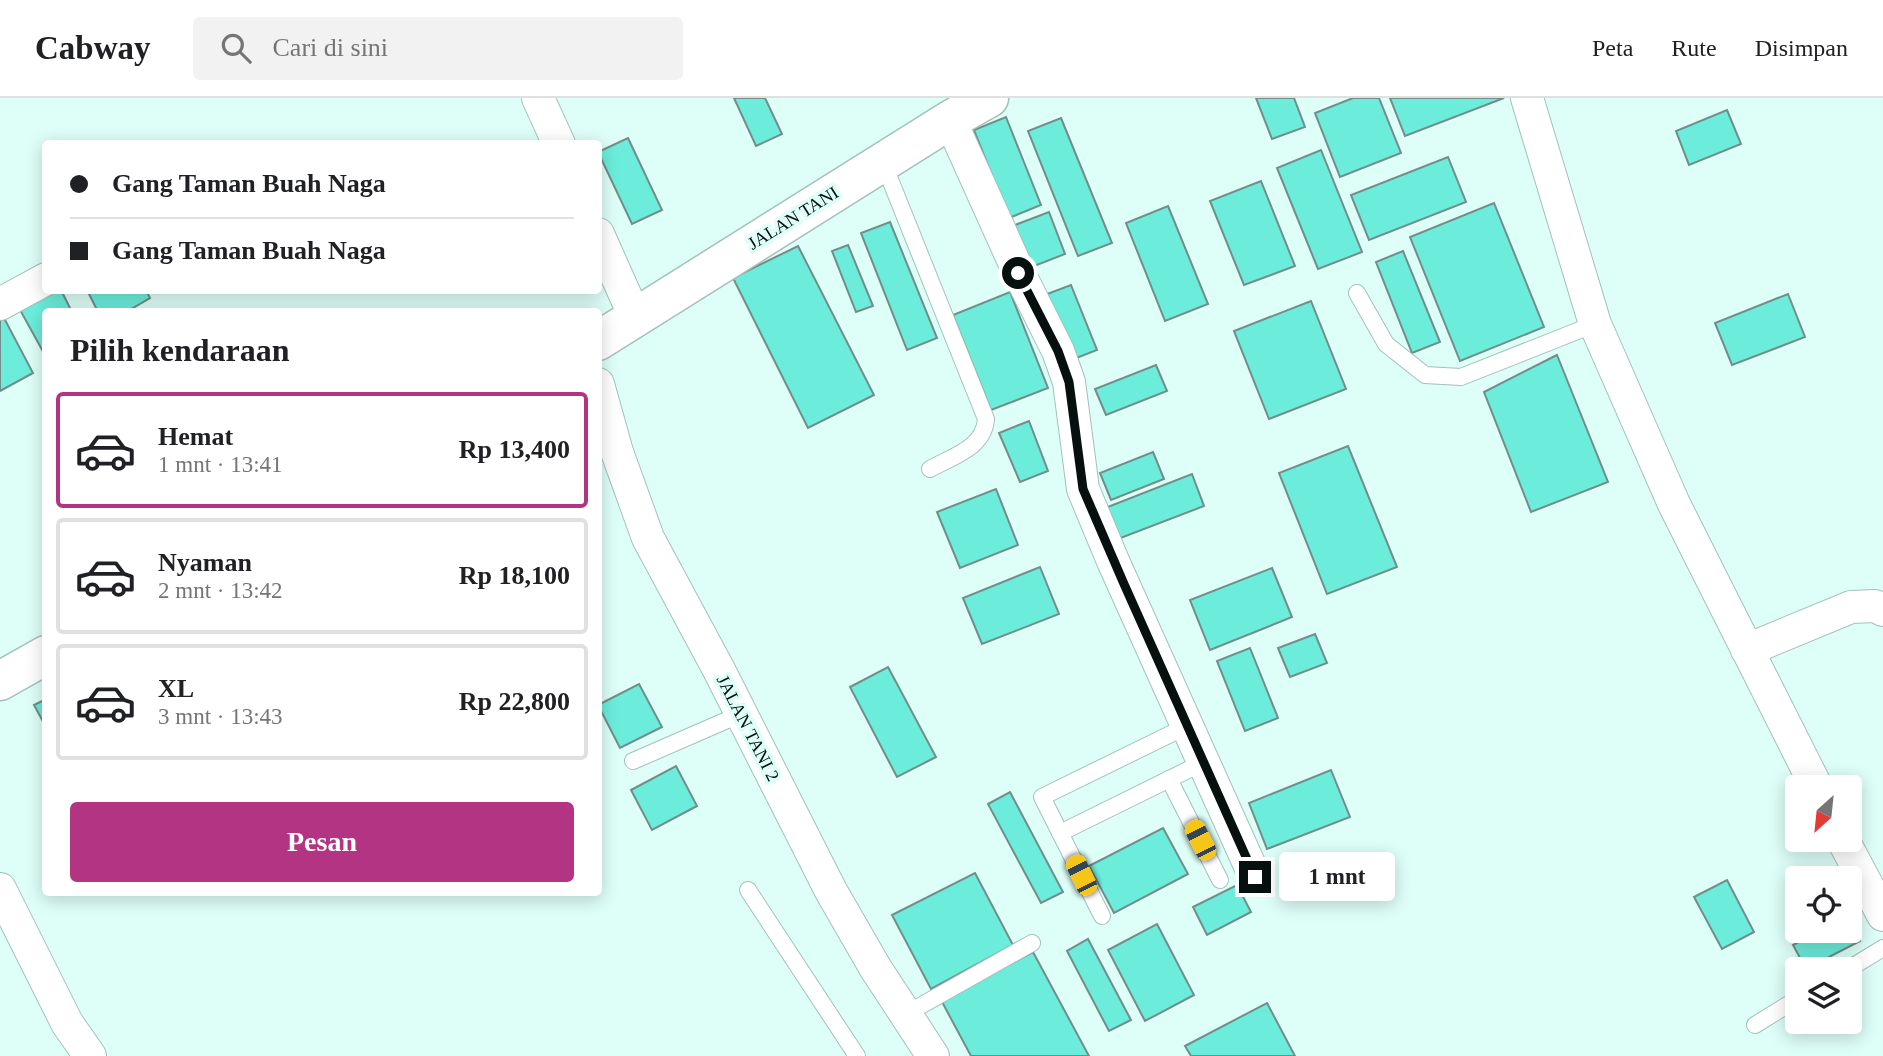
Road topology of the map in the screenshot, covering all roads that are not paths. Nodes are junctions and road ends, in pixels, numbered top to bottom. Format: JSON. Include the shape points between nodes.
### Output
{"nodes":[{"id":1,"x":538,"y":98,"type":"edge"},
{"id":2,"x":989,"y":98,"type":"edge"},
{"id":3,"x":1527,"y":98,"type":"edge"},
{"id":4,"x":950,"y":120,"type":"junction"},
{"id":5,"x":557,"y":140,"type":"edge"},
{"id":6,"x":883,"y":162,"type":"junction"},
{"id":7,"x":602,"y":243,"type":"edge"},
{"id":8,"x":42,"y":281,"type":"edge"},
{"id":9,"x":1357,"y":293,"type":"dead end"},
{"id":10,"x":0,"y":304,"type":"edge"},
{"id":11,"x":635,"y":317,"type":"junction"},
{"id":12,"x":1595,"y":324,"type":"junction"},
{"id":13,"x":602,"y":338,"type":"edge"},
{"id":14,"x":602,"y":398,"type":"edge"},
{"id":15,"x":930,"y":469,"type":"dead end"},
{"id":16,"x":1883,"y":610,"type":"edge"},
{"id":17,"x":1747,"y":650,"type":"junction"},
{"id":18,"x":42,"y":660,"type":"edge"},
{"id":19,"x":0,"y":681,"type":"edge"},
{"id":20,"x":741,"y":713,"type":"junction"},
{"id":21,"x":1187,"y":726,"type":"junction"},
{"id":22,"x":633,"y":761,"type":"dead end"},
{"id":23,"x":1204,"y":762,"type":"junction"},
{"id":24,"x":1810,"y":775,"type":"edge"},
{"id":25,"x":1170,"y":779,"type":"junction"},
{"id":26,"x":1060,"y":833,"type":"junction"},
{"id":27,"x":1849,"y":852,"type":"edge"},
{"id":28,"x":1255,"y":877,"type":"dead end"},
{"id":29,"x":1220,"y":880,"type":"dead end"},
{"id":30,"x":0,"y":889,"type":"edge"},
{"id":31,"x":748,"y":890,"type":"dead end"},
{"id":32,"x":1883,"y":915,"type":"edge"},
{"id":33,"x":1102,"y":916,"type":"dead end"},
{"id":34,"x":1032,"y":943,"type":"dead end"},
{"id":35,"x":1883,"y":948,"type":"edge"},
{"id":36,"x":1862,"y":961,"type":"edge"},
{"id":37,"x":1785,"y":1006,"type":"edge"},
{"id":38,"x":906,"y":1014,"type":"junction"},
{"id":39,"x":1755,"y":1025,"type":"dead end"},
{"id":40,"x":90,"y":1056,"type":"edge"},
{"id":41,"x":857,"y":1056,"type":"edge"},
{"id":42,"x":933,"y":1056,"type":"edge"}],
"edges":[{"from":1,"to":5,"type":"street"},
{"from":2,"to":4,"type":"highway","name":"JALAN TANI"},
{"from":3,"to":12,"type":"street"},
{"from":4,"to":6,"type":"highway","name":"JALAN TANI"},
{"from":4,"to":21,"type":"street","via":[[1058,351],[1069,382],[1083,489]]},
{"from":6,"to":11,"type":"highway","name":"JALAN TANI"},
{"from":6,"to":15,"type":"lane","via":[[986,419],[977,443]]},
{"from":7,"to":11,"type":"street"},
{"from":8,"to":10,"type":"street"},
{"from":9,"to":12,"type":"lane","via":[[1386,344],[1425,375],[1440,377],[1461,377]]},
{"from":11,"to":13,"type":"highway","name":"JALAN TANI"},
{"from":12,"to":17,"type":"street","via":[[1674,504]]},
{"from":14,"to":20,"type":"street","name":"JALAN TANI 2","via":[[648,538]]},
{"from":16,"to":17,"type":"street","via":[[1851,607]]},
{"from":17,"to":24,"type":"street"},
{"from":18,"to":19,"type":"highway"},
{"from":20,"to":22,"type":"lane"},
{"from":20,"to":38,"type":"street","name":"JALAN TANI 2","via":[[831,891]]},
{"from":21,"to":23,"type":"street"},
{"from":21,"to":26,"type":"lane","via":[[1042,797]]},
{"from":23,"to":25,"type":"lane"},
{"from":23,"to":28,"type":"street"},
{"from":25,"to":26,"type":"lane"},
{"from":25,"to":29,"type":"lane"},
{"from":26,"to":33,"type":"lane"},
{"from":27,"to":32,"type":"street"},
{"from":30,"to":40,"type":"street","via":[[67,1023]]},
{"from":31,"to":41,"type":"lane"},
{"from":34,"to":38,"type":"lane"},
{"from":35,"to":36,"type":"lane"},
{"from":37,"to":39,"type":"lane"},
{"from":38,"to":42,"type":"street","name":"JALAN TANI 2"}]}
